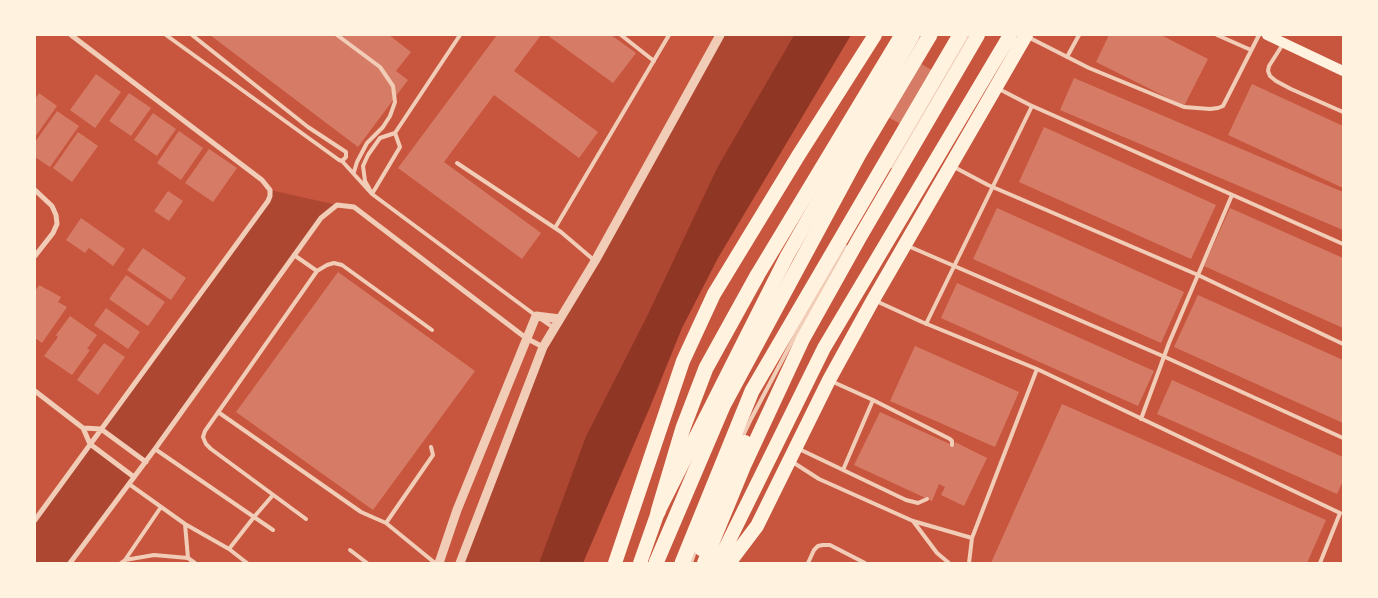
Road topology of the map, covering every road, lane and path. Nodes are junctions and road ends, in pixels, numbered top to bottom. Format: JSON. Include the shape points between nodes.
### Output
{"nodes":[{"id":1,"x":71,"y":35,"type":"edge"},
{"id":2,"x":166,"y":35,"type":"edge"},
{"id":3,"x":192,"y":35,"type":"edge"},
{"id":4,"x":337,"y":35,"type":"edge"},
{"id":5,"x":460,"y":35,"type":"edge"},
{"id":6,"x":621,"y":35,"type":"edge"},
{"id":7,"x":668,"y":35,"type":"edge"},
{"id":8,"x":720,"y":35,"type":"edge"},
{"id":9,"x":875,"y":35,"type":"edge"},
{"id":10,"x":902,"y":35,"type":"edge"},
{"id":11,"x":913,"y":35,"type":"edge"},
{"id":12,"x":926,"y":35,"type":"edge"},
{"id":13,"x":930,"y":35,"type":"edge"},
{"id":14,"x":960,"y":35,"type":"edge"},
{"id":15,"x":969,"y":35,"type":"edge"},
{"id":16,"x":978,"y":35,"type":"edge"},
{"id":17,"x":1010,"y":35,"type":"edge"},
{"id":18,"x":1026,"y":35,"type":"edge"},
{"id":19,"x":1078,"y":35,"type":"edge"},
{"id":20,"x":1217,"y":35,"type":"edge"},
{"id":21,"x":1259,"y":35,"type":"edge"},
{"id":22,"x":1267,"y":35,"type":"edge"},
{"id":23,"x":1284,"y":43,"type":"junction"},
{"id":24,"x":1251,"y":50,"type":"junction"},
{"id":25,"x":1067,"y":57,"type":"junction"},
{"id":26,"x":654,"y":61,"type":"junction"},
{"id":27,"x":1343,"y":71,"type":"edge"},
{"id":28,"x":995,"y":87,"type":"junction"},
{"id":29,"x":1032,"y":106,"type":"junction"},
{"id":30,"x":1343,"y":112,"type":"edge"},
{"id":31,"x":395,"y":133,"type":"junction"},
{"id":32,"x":342,"y":161,"type":"junction"},
{"id":33,"x":457,"y":163,"type":"dead end"},
{"id":34,"x":951,"y":165,"type":"junction"},
{"id":35,"x":354,"y":172,"type":"junction"},
{"id":36,"x":890,"y":172,"type":"dead end"},
{"id":37,"x":990,"y":186,"type":"junction"},
{"id":38,"x":35,"y":190,"type":"edge"},
{"id":39,"x":372,"y":194,"type":"junction"},
{"id":40,"x":1232,"y":195,"type":"junction"},
{"id":41,"x":555,"y":228,"type":"junction"},
{"id":42,"x":855,"y":238,"type":"junction"},
{"id":43,"x":905,"y":244,"type":"junction"},
{"id":44,"x":1343,"y":244,"type":"edge"},
{"id":45,"x":294,"y":255,"type":"junction"},
{"id":46,"x":798,"y":255,"type":"dead end"},
{"id":47,"x":35,"y":256,"type":"edge"},
{"id":48,"x":595,"y":261,"type":"junction"},
{"id":49,"x":954,"y":266,"type":"junction"},
{"id":50,"x":317,"y":272,"type":"junction"},
{"id":51,"x":1198,"y":275,"type":"junction"},
{"id":52,"x":873,"y":300,"type":"junction"},
{"id":53,"x":536,"y":316,"type":"junction"},
{"id":54,"x":560,"y":319,"type":"junction"},
{"id":55,"x":926,"y":324,"type":"junction"},
{"id":56,"x":554,"y":328,"type":"junction"},
{"id":57,"x":432,"y":330,"type":"dead end"},
{"id":58,"x":526,"y":338,"type":"junction"},
{"id":59,"x":1343,"y":344,"type":"edge"},
{"id":60,"x":543,"y":348,"type":"junction"},
{"id":61,"x":742,"y":357,"type":"dead end"},
{"id":62,"x":1165,"y":357,"type":"junction"},
{"id":63,"x":1037,"y":369,"type":"junction"},
{"id":64,"x":829,"y":380,"type":"junction"},
{"id":65,"x":35,"y":391,"type":"edge"},
{"id":66,"x":873,"y":400,"type":"junction"},
{"id":67,"x":218,"y":412,"type":"junction"},
{"id":68,"x":1141,"y":419,"type":"junction"},
{"id":69,"x":83,"y":428,"type":"junction"},
{"id":70,"x":101,"y":429,"type":"junction"},
{"id":71,"x":1343,"y":438,"type":"edge"},
{"id":72,"x":90,"y":444,"type":"junction"},
{"id":73,"x":952,"y":445,"type":"dead end"},
{"id":74,"x":431,"y":447,"type":"dead end"},
{"id":75,"x":155,"y":449,"type":"junction"},
{"id":76,"x":793,"y":454,"type":"junction"},
{"id":77,"x":146,"y":462,"type":"junction"},
{"id":78,"x":843,"y":470,"type":"junction"},
{"id":79,"x":134,"y":476,"type":"junction"},
{"id":80,"x":129,"y":484,"type":"junction"},
{"id":81,"x":273,"y":495,"type":"junction"},
{"id":82,"x":927,"y":499,"type":"dead end"},
{"id":83,"x":1343,"y":506,"type":"edge"},
{"id":84,"x":161,"y":507,"type":"junction"},
{"id":85,"x":658,"y":512,"type":"junction"},
{"id":86,"x":1340,"y":513,"type":"junction"},
{"id":87,"x":254,"y":517,"type":"junction"},
{"id":88,"x":306,"y":519,"type":"dead end"},
{"id":89,"x":35,"y":520,"type":"edge"},
{"id":90,"x":912,"y":521,"type":"junction"},
{"id":91,"x":386,"y":523,"type":"junction"},
{"id":92,"x":185,"y":524,"type":"junction"},
{"id":93,"x":273,"y":530,"type":"dead end"},
{"id":94,"x":972,"y":538,"type":"junction"},
{"id":95,"x":228,"y":549,"type":"junction"},
{"id":96,"x":350,"y":550,"type":"dead end"},
{"id":97,"x":188,"y":558,"type":"junction"},
{"id":98,"x":72,"y":562,"type":"edge"},
{"id":99,"x":123,"y":562,"type":"edge"},
{"id":100,"x":195,"y":563,"type":"edge"},
{"id":101,"x":246,"y":563,"type":"edge"},
{"id":102,"x":368,"y":563,"type":"edge"},
{"id":103,"x":435,"y":563,"type":"edge"},
{"id":104,"x":439,"y":563,"type":"edge"},
{"id":105,"x":460,"y":563,"type":"edge"},
{"id":106,"x":615,"y":563,"type":"edge"},
{"id":107,"x":640,"y":563,"type":"edge"},
{"id":108,"x":656,"y":563,"type":"edge"},
{"id":109,"x":682,"y":563,"type":"edge"},
{"id":110,"x":691,"y":563,"type":"edge"},
{"id":111,"x":696,"y":563,"type":"edge"},
{"id":112,"x":704,"y":563,"type":"edge"},
{"id":113,"x":718,"y":563,"type":"edge"},
{"id":114,"x":729,"y":563,"type":"edge"},
{"id":115,"x":808,"y":563,"type":"edge"},
{"id":116,"x":865,"y":563,"type":"edge"},
{"id":117,"x":949,"y":563,"type":"edge"},
{"id":118,"x":969,"y":563,"type":"edge"},
{"id":119,"x":1320,"y":563,"type":"edge"}],
"edges":[{"from":1,"to":70,"type":"street","via":[[262,180],[270,190],[268,201]]},
{"from":2,"to":32,"type":"lane"},
{"from":3,"to":32,"type":"lane","via":[[308,127],[346,152]]},
{"from":4,"to":35,"type":"lane","via":[[380,67],[393,86],[394,102],[390,116],[368,143]]},
{"from":5,"to":31,"type":"lane"},
{"from":6,"to":26,"type":"lane"},
{"from":7,"to":26,"type":"lane"},
{"from":8,"to":48,"type":"street"},
{"from":9,"to":106,"type":"highway","via":[[714,294],[683,362]]},
{"from":10,"to":85,"type":"highway","via":[[758,274],[706,368],[683,428]]},
{"from":11,"to":85,"type":"highway","via":[[786,256]]},
{"from":12,"to":46,"type":"lane"},
{"from":13,"to":108,"type":"highway","via":[[859,154],[723,406]]},
{"from":14,"to":109,"type":"highway","via":[[752,391]]},
{"from":15,"to":36,"type":"lane"},
{"from":16,"to":42,"type":"highway"},
{"from":17,"to":113,"type":"highway","via":[[824,348]]},
{"from":18,"to":25,"type":"lane"},
{"from":18,"to":28,"type":"highway"},
{"from":19,"to":25,"type":"lane"},
{"from":20,"to":24,"type":"lane"},
{"from":21,"to":24,"type":"lane"},
{"from":22,"to":23,"type":"main road"},
{"from":23,"to":27,"type":"main road"},
{"from":23,"to":30,"type":"lane","via":[[1269,66],[1270,76],[1276,82]]},
{"from":24,"to":25,"type":"lane","via":[[1224,106],[1210,109],[1184,107]]},
{"from":26,"to":41,"type":"lane"},
{"from":28,"to":29,"type":"lane"},
{"from":28,"to":34,"type":"highway"},
{"from":29,"to":37,"type":"lane"},
{"from":29,"to":40,"type":"lane"},
{"from":31,"to":39,"type":"lane","via":[[400,148]]},
{"from":31,"to":39,"type":"lane","via":[[380,138],[363,166],[365,181]]},
{"from":32,"to":35,"type":"lane"},
{"from":33,"to":41,"type":"lane"},
{"from":34,"to":37,"type":"lane"},
{"from":34,"to":43,"type":"highway"},
{"from":35,"to":39,"type":"lane"},
{"from":37,"to":49,"type":"lane"},
{"from":37,"to":51,"type":"lane"},
{"from":38,"to":47,"type":"street","via":[[52,206],[57,224]]},
{"from":39,"to":53,"type":"lane"},
{"from":40,"to":44,"type":"lane"},
{"from":40,"to":51,"type":"lane"},
{"from":41,"to":48,"type":"lane"},
{"from":42,"to":110,"type":"lane","via":[[796,334],[751,418]]},
{"from":42,"to":111,"type":"highway","via":[[735,462]]},
{"from":42,"to":112,"type":"highway","via":[[803,339],[744,466]]},
{"from":43,"to":49,"type":"lane"},
{"from":43,"to":52,"type":"highway"},
{"from":45,"to":50,"type":"lane"},
{"from":45,"to":58,"type":"street","via":[[331,209],[337,205],[354,207]]},
{"from":45,"to":75,"type":"street"},
{"from":48,"to":54,"type":"street"},
{"from":49,"to":55,"type":"lane"},
{"from":49,"to":62,"type":"lane"},
{"from":50,"to":57,"type":"lane","via":[[327,264],[342,265]]},
{"from":50,"to":67,"type":"lane"},
{"from":51,"to":59,"type":"lane"},
{"from":51,"to":62,"type":"lane"},
{"from":52,"to":55,"type":"lane"},
{"from":52,"to":64,"type":"highway"},
{"from":53,"to":54,"type":"street"},
{"from":53,"to":56,"type":"lane"},
{"from":53,"to":58,"type":"street"},
{"from":54,"to":56,"type":"street"},
{"from":55,"to":63,"type":"lane"},
{"from":56,"to":60,"type":"street"},
{"from":58,"to":60,"type":"street"},
{"from":58,"to":104,"type":"street"},
{"from":60,"to":105,"type":"street"},
{"from":61,"to":85,"type":"lane","via":[[694,452]]},
{"from":62,"to":68,"type":"lane"},
{"from":62,"to":71,"type":"lane"},
{"from":63,"to":68,"type":"lane"},
{"from":63,"to":94,"type":"lane"},
{"from":64,"to":66,"type":"lane"},
{"from":64,"to":76,"type":"highway"},
{"from":65,"to":69,"type":"street"},
{"from":66,"to":73,"type":"lane","via":[[950,438]]},
{"from":66,"to":78,"type":"lane"},
{"from":67,"to":81,"type":"lane","via":[[205,431],[206,444]]},
{"from":67,"to":91,"type":"lane","via":[[361,512]]},
{"from":68,"to":86,"type":"lane"},
{"from":69,"to":70,"type":"street"},
{"from":69,"to":72,"type":"street"},
{"from":70,"to":72,"type":"street"},
{"from":70,"to":77,"type":"street"},
{"from":72,"to":79,"type":"street"},
{"from":72,"to":89,"type":"street"},
{"from":74,"to":91,"type":"lane","via":[[432,455]]},
{"from":75,"to":77,"type":"street"},
{"from":75,"to":87,"type":"lane"},
{"from":76,"to":78,"type":"lane"},
{"from":76,"to":90,"type":"lane","via":[[819,479]]},
{"from":76,"to":114,"type":"highway","via":[[756,526]]},
{"from":77,"to":79,"type":"street"},
{"from":78,"to":82,"type":"lane","via":[[906,500],[918,502]]},
{"from":79,"to":80,"type":"street"},
{"from":80,"to":84,"type":"lane"},
{"from":80,"to":98,"type":"street"},
{"from":81,"to":87,"type":"lane"},
{"from":81,"to":88,"type":"lane"},
{"from":83,"to":86,"type":"lane"},
{"from":84,"to":92,"type":"lane"},
{"from":84,"to":99,"type":"lane"},
{"from":85,"to":107,"type":"highway"},
{"from":86,"to":119,"type":"lane"},
{"from":87,"to":93,"type":"lane"},
{"from":87,"to":95,"type":"lane"},
{"from":90,"to":94,"type":"lane"},
{"from":90,"to":117,"type":"lane"},
{"from":91,"to":103,"type":"lane"},
{"from":92,"to":95,"type":"lane"},
{"from":92,"to":97,"type":"lane"},
{"from":94,"to":118,"type":"lane"},
{"from":95,"to":101,"type":"lane"},
{"from":96,"to":102,"type":"lane"},
{"from":97,"to":99,"type":"lane","via":[[154,555]]},
{"from":97,"to":100,"type":"lane"},
{"from":115,"to":116,"type":"lane","via":[[814,550],[823,545],[830,545]]}]}
